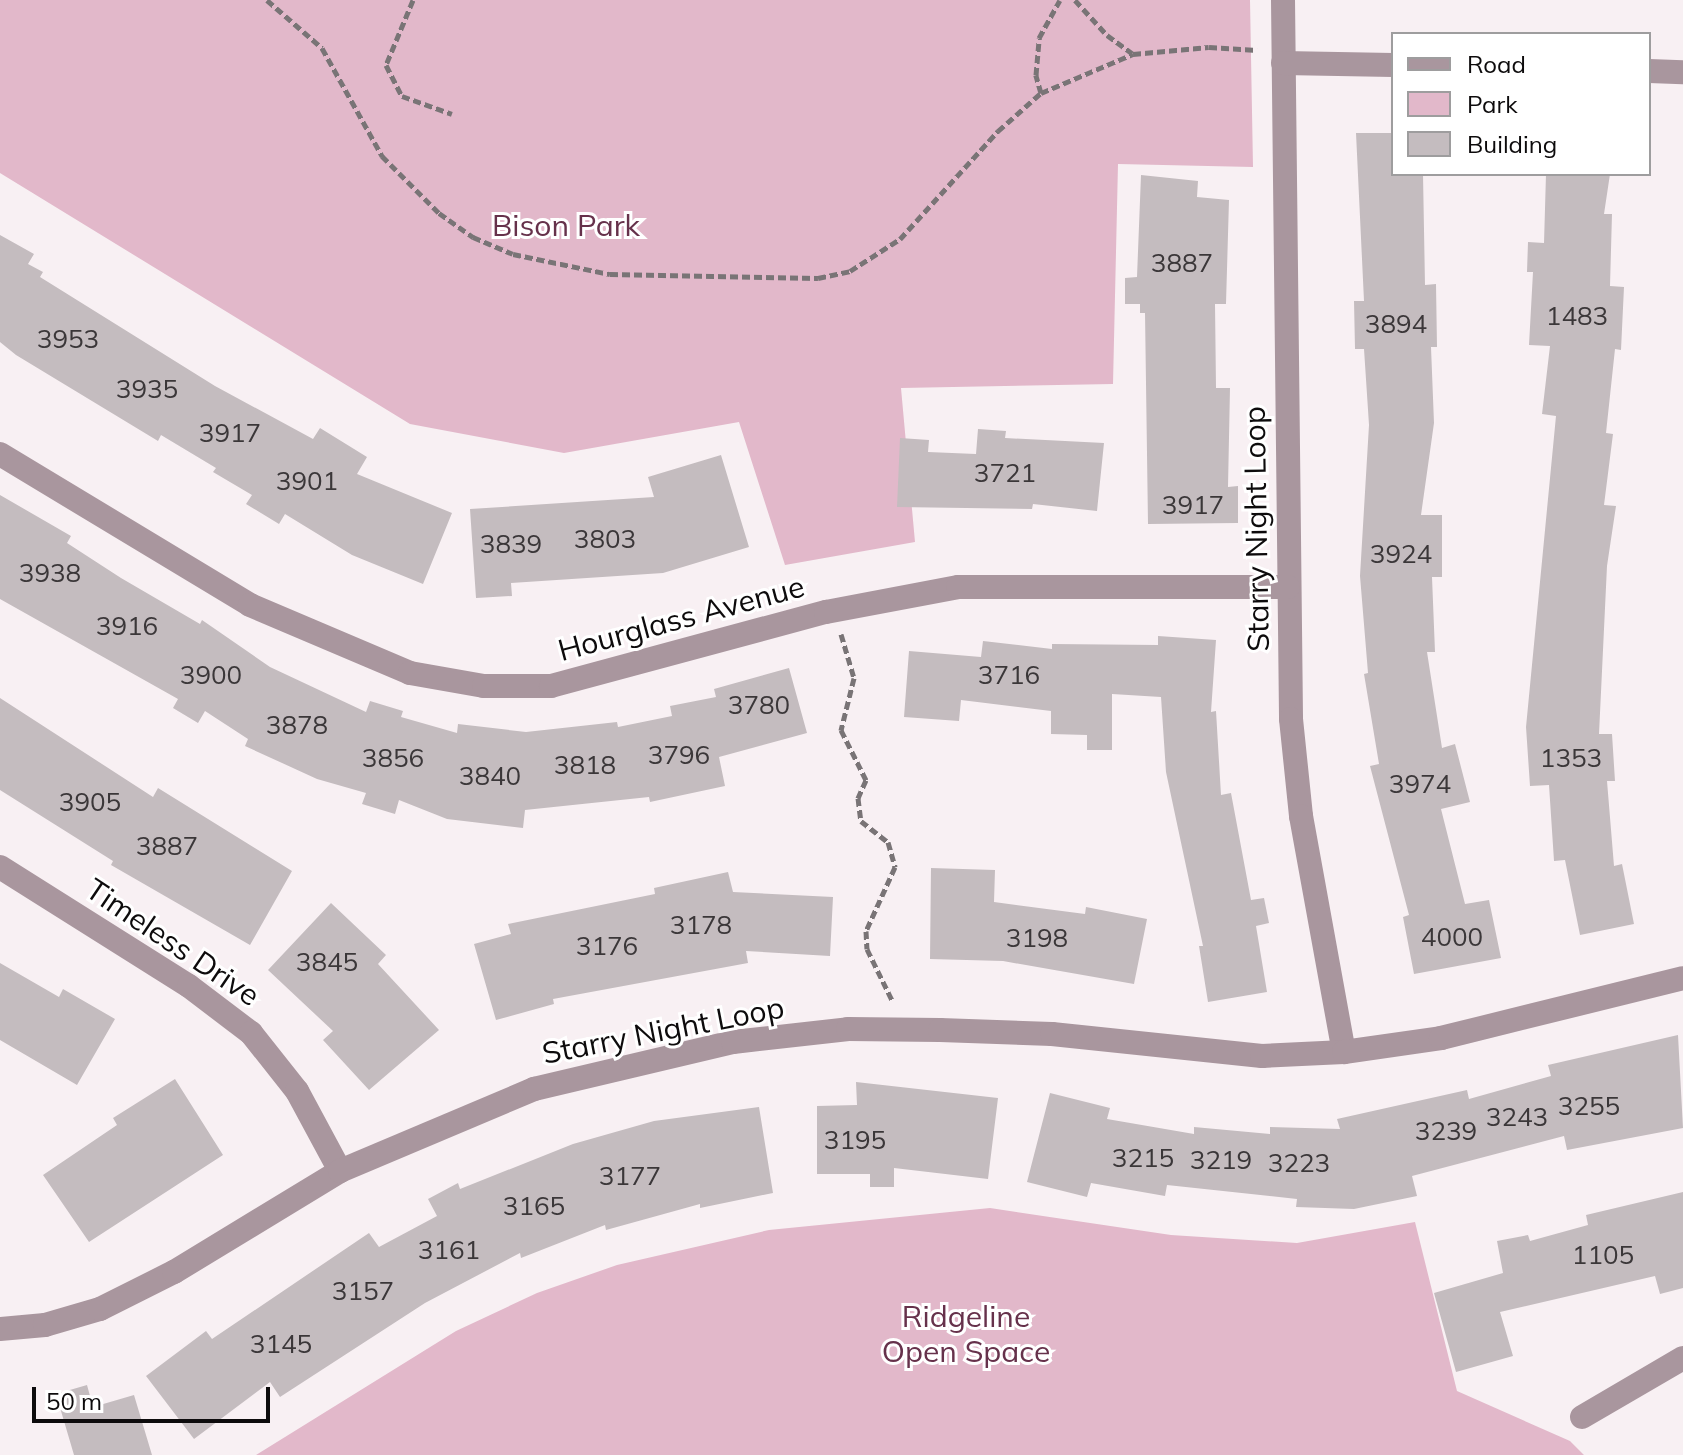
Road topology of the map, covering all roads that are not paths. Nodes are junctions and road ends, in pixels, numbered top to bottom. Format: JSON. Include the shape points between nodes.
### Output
{"nodes":[{"id":1,"x":1283,"y":0,"type":"edge"},
{"id":2,"x":1283,"y":63,"type":"junction"},
{"id":3,"x":1391,"y":65,"type":"edge"},
{"id":4,"x":1651,"y":71,"type":"edge"},
{"id":5,"x":1683,"y":72,"type":"edge"},
{"id":6,"x":0,"y":454,"type":"edge"},
{"id":7,"x":1288,"y":587,"type":"junction"},
{"id":8,"x":0,"y":867,"type":"edge"},
{"id":9,"x":1683,"y":978,"type":"edge"},
{"id":10,"x":1344,"y":1052,"type":"junction"},
{"id":11,"x":340,"y":1171,"type":"junction"},
{"id":12,"x":0,"y":1329,"type":"edge"},
{"id":13,"x":1683,"y":1358,"type":"edge"},
{"id":14,"x":1582,"y":1417,"type":"dead end"}],
"edges":[{"from":1,"to":2,"type":"street","name":"Starry Night Loop"},
{"from":2,"to":3,"type":"street"},
{"from":2,"to":7,"type":"street","name":"Starry Night Loop"},
{"from":4,"to":5,"type":"street"},
{"from":6,"to":7,"type":"street","name":"Hourglass Avenue","via":[[250,605],[410,673],[484,686],[551,686],[835,610],[958,587]]},
{"from":7,"to":10,"type":"street","name":"Starry Night Loop","via":[[1291,719],[1301,816]]},
{"from":8,"to":11,"type":"street","name":"Timeless Drive","via":[[189,986],[251,1033],[297,1091]]},
{"from":9,"to":10,"type":"street","name":"Starry Night Loop","via":[[1441,1038]]},
{"from":10,"to":11,"type":"street","name":"Starry Night Loop","via":[[1262,1056],[1052,1034],[848,1029],[733,1042],[534,1089]]},
{"from":11,"to":12,"type":"street","name":"Starry Night Loop","via":[[174,1272],[100,1309],[45,1325]]},
{"from":13,"to":14,"type":"street"}]}
